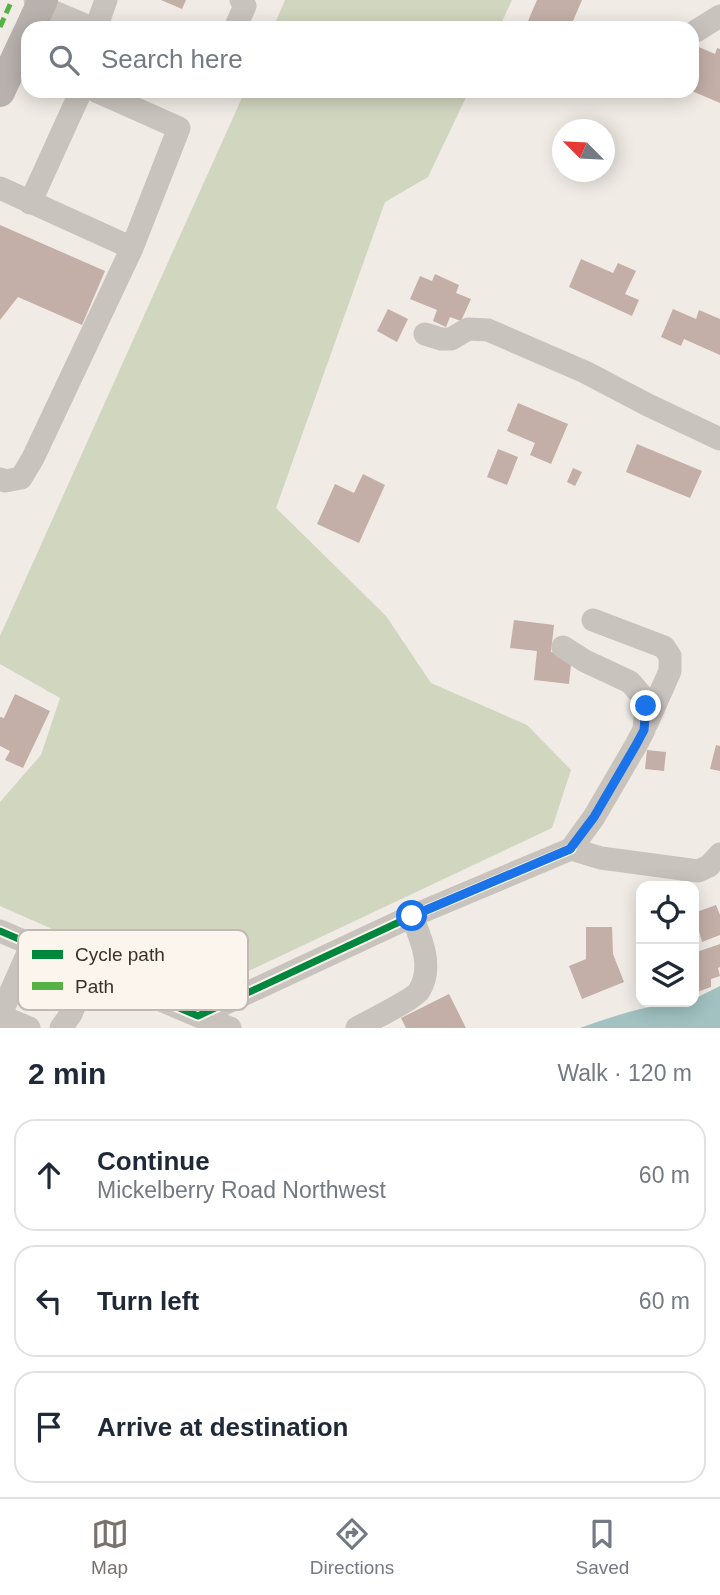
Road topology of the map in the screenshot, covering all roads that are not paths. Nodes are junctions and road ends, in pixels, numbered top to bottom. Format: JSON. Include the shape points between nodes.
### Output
{"nodes":[{"id":1,"x":106,"y":0,"type":"edge"},
{"id":2,"x":242,"y":0,"type":"edge"},
{"id":3,"x":35,"y":13,"type":"edge"},
{"id":4,"x":720,"y":16,"type":"edge"},
{"id":5,"x":66,"y":21,"type":"edge"},
{"id":6,"x":97,"y":21,"type":"edge"},
{"id":7,"x":238,"y":21,"type":"edge"},
{"id":8,"x":699,"y":29,"type":"edge"},
{"id":9,"x":21,"y":43,"type":"edge"},
{"id":10,"x":1,"y":87,"type":"edge"},
{"id":11,"x":78,"y":98,"type":"edge"},
{"id":12,"x":112,"y":98,"type":"edge"},
{"id":13,"x":0,"y":188,"type":"edge"},
{"id":14,"x":30,"y":203,"type":"junction"},
{"id":15,"x":132,"y":248,"type":"junction"},
{"id":16,"x":425,"y":334,"type":"dead end"},
{"id":17,"x":720,"y":439,"type":"edge"},
{"id":18,"x":0,"y":479,"type":"edge"},
{"id":19,"x":593,"y":620,"type":"dead end"},
{"id":20,"x":563,"y":647,"type":"dead end"},
{"id":21,"x":644,"y":730,"type":"junction"},
{"id":22,"x":570,"y":849,"type":"junction"},
{"id":23,"x":720,"y":854,"type":"edge"},
{"id":24,"x":412,"y":916,"type":"junction"},
{"id":25,"x":0,"y":931,"type":"edge"},
{"id":26,"x":18,"y":938,"type":"edge"},
{"id":27,"x":18,"y":976,"type":"edge"},
{"id":28,"x":248,"y":993,"type":"edge"},
{"id":29,"x":73,"y":1010,"type":"edge"},
{"id":30,"x":184,"y":1010,"type":"edge"},
{"id":31,"x":211,"y":1010,"type":"edge"},
{"id":32,"x":0,"y":1016,"type":"edge"},
{"id":33,"x":198,"y":1016,"type":"junction"},
{"id":34,"x":29,"y":1028,"type":"edge"},
{"id":35,"x":61,"y":1028,"type":"edge"},
{"id":36,"x":230,"y":1028,"type":"edge"},
{"id":37,"x":357,"y":1028,"type":"edge"}],
"edges":[{"from":1,"to":6,"type":"street"},
{"from":2,"to":7,"type":"street","via":[[245,6]]},
{"from":3,"to":5,"type":"street"},
{"from":4,"to":8,"type":"street"},
{"from":9,"to":10,"type":"main road"},
{"from":11,"to":14,"type":"street"},
{"from":12,"to":15,"type":"street","via":[[179,128]]},
{"from":13,"to":14,"type":"street"},
{"from":14,"to":15,"type":"street"},
{"from":15,"to":18,"type":"street","via":[[27,468],[21,478]]},
{"from":16,"to":17,"type":"street","via":[[451,339],[468,328],[488,330]]},
{"from":19,"to":21,"type":"street","via":[[664,648],[670,656],[670,671]]},
{"from":20,"to":21,"type":"street","via":[[636,687],[646,706]]},
{"from":21,"to":22,"type":"street"},
{"from":22,"to":23,"type":"street","via":[[601,858],[698,870]]},
{"from":22,"to":24,"type":"street"},
{"from":24,"to":28,"type":"street"},
{"from":24,"to":37,"type":"street","via":[[423,944],[426,972],[418,993]]},
{"from":25,"to":26,"type":"street"},
{"from":27,"to":32,"type":"street"},
{"from":29,"to":35,"type":"street"},
{"from":30,"to":33,"type":"street"},
{"from":31,"to":33,"type":"street"},
{"from":32,"to":34,"type":"street"},
{"from":33,"to":36,"type":"street"}]}
